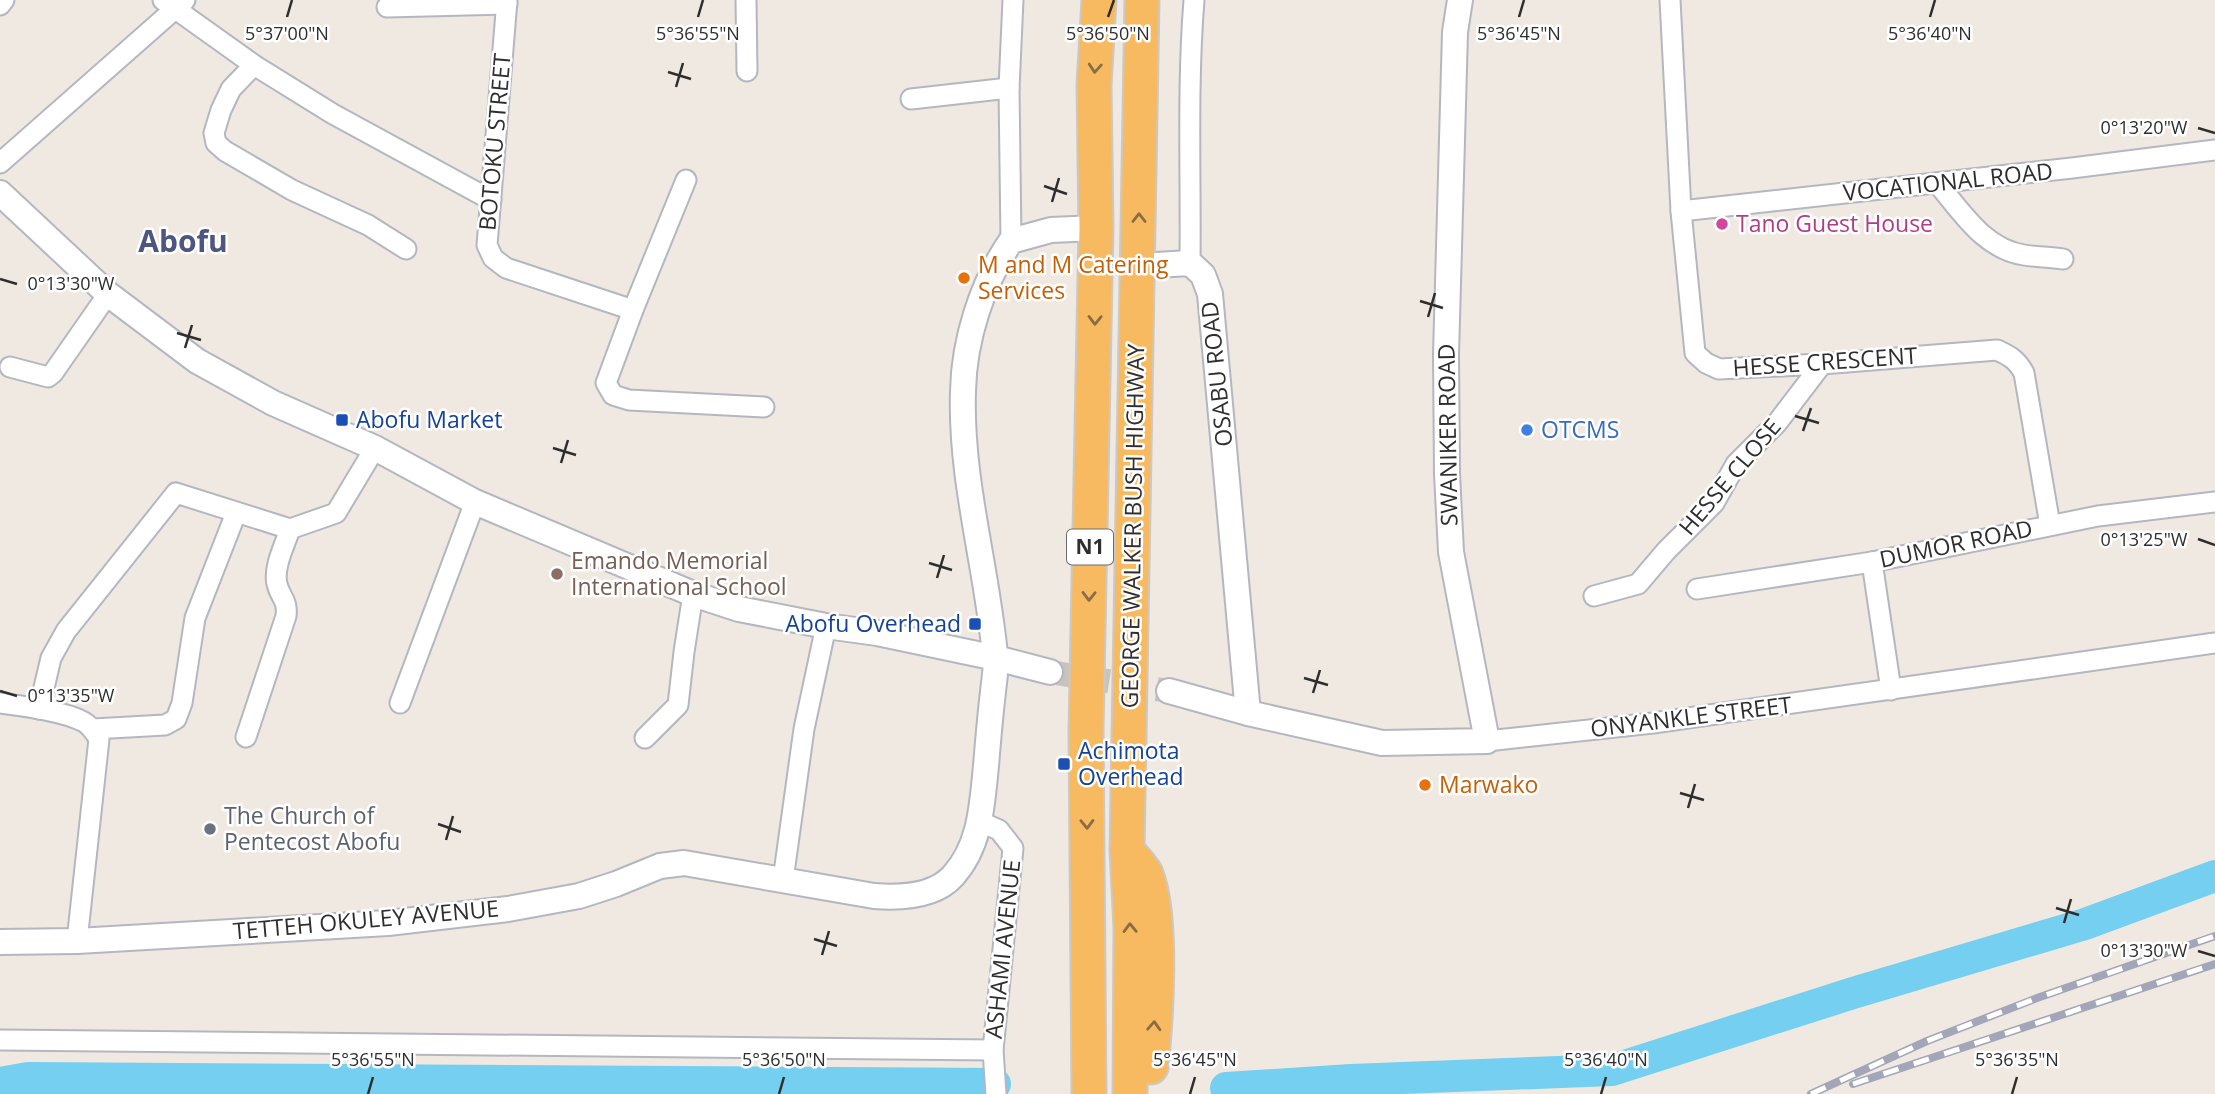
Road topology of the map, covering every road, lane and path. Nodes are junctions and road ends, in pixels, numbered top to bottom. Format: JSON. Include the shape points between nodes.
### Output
{"nodes":[{"id":1,"x":4,"y":0,"type":"edge"},
{"id":2,"x":746,"y":0,"type":"edge"},
{"id":3,"x":1013,"y":0,"type":"edge"},
{"id":4,"x":1099,"y":0,"type":"edge"},
{"id":5,"x":1142,"y":0,"type":"edge"},
{"id":6,"x":1194,"y":0,"type":"edge"},
{"id":7,"x":1460,"y":0,"type":"edge"},
{"id":8,"x":1670,"y":0,"type":"edge"},
{"id":9,"x":507,"y":2,"type":"edge"},
{"id":10,"x":174,"y":4,"type":"edge"},
{"id":11,"x":0,"y":5,"type":"edge"},
{"id":12,"x":387,"y":7,"type":"dead end"},
{"id":13,"x":254,"y":65,"type":"junction"},
{"id":14,"x":747,"y":71,"type":"dead end"},
{"id":15,"x":1009,"y":88,"type":"junction"},
{"id":16,"x":911,"y":99,"type":"dead end"},
{"id":17,"x":2215,"y":150,"type":"edge"},
{"id":18,"x":0,"y":163,"type":"edge"},
{"id":19,"x":686,"y":180,"type":"dead end"},
{"id":20,"x":1937,"y":183,"type":"junction"},
{"id":21,"x":0,"y":193,"type":"edge"},
{"id":22,"x":491,"y":200,"type":"junction"},
{"id":23,"x":1681,"y":211,"type":"junction"},
{"id":24,"x":1096,"y":228,"type":"junction"},
{"id":25,"x":1011,"y":241,"type":"junction"},
{"id":26,"x":406,"y":249,"type":"dead end"},
{"id":27,"x":2063,"y":258,"type":"dead end"},
{"id":28,"x":1190,"y":263,"type":"junction"},
{"id":29,"x":1139,"y":266,"type":"junction"},
{"id":30,"x":108,"y":295,"type":"junction"},
{"id":31,"x":633,"y":310,"type":"junction"},
{"id":32,"x":1822,"y":364,"type":"junction"},
{"id":33,"x":10,"y":367,"type":"dead end"},
{"id":34,"x":764,"y":407,"type":"dead end"},
{"id":35,"x":375,"y":448,"type":"junction"},
{"id":36,"x":475,"y":502,"type":"junction"},
{"id":37,"x":2215,"y":502,"type":"edge"},
{"id":38,"x":236,"y":513,"type":"junction"},
{"id":39,"x":2050,"y":525,"type":"junction"},
{"id":40,"x":290,"y":529,"type":"junction"},
{"id":41,"x":1872,"y":562,"type":"junction"},
{"id":42,"x":1697,"y":589,"type":"dead end"},
{"id":43,"x":693,"y":594,"type":"junction"},
{"id":44,"x":1594,"y":596,"type":"dead end"},
{"id":45,"x":826,"y":626,"type":"junction"},
{"id":46,"x":2215,"y":643,"type":"edge"},
{"id":47,"x":996,"y":658,"type":"junction"},
{"id":48,"x":1050,"y":672,"type":"tunnel mouth"},
{"id":49,"x":1891,"y":690,"type":"junction"},
{"id":50,"x":1169,"y":691,"type":"tunnel mouth"},
{"id":51,"x":0,"y":703,"type":"edge"},
{"id":52,"x":400,"y":703,"type":"dead end"},
{"id":53,"x":39,"y":709,"type":"junction"},
{"id":54,"x":1248,"y":713,"type":"junction"},
{"id":55,"x":93,"y":729,"type":"junction"},
{"id":56,"x":246,"y":737,"type":"dead end"},
{"id":57,"x":645,"y":738,"type":"dead end"},
{"id":58,"x":1487,"y":741,"type":"junction"},
{"id":59,"x":981,"y":822,"type":"junction"},
{"id":60,"x":1127,"y":850,"type":"junction"},
{"id":61,"x":783,"y":880,"type":"junction"},
{"id":62,"x":77,"y":941,"type":"junction"},
{"id":63,"x":0,"y":942,"type":"edge"},
{"id":64,"x":0,"y":1040,"type":"edge"},
{"id":65,"x":993,"y":1050,"type":"junction"},
{"id":66,"x":996,"y":1094,"type":"edge"},
{"id":67,"x":1089,"y":1094,"type":"edge"},
{"id":68,"x":1130,"y":1094,"type":"edge"},
{"id":69,"x":1148,"y":1094,"type":"edge"}],
"edges":[{"from":1,"to":11,"type":"street"},
{"from":2,"to":14,"type":"street"},
{"from":3,"to":15,"type":"street"},
{"from":4,"to":24,"type":"highway","name":"GEORGE WALKER BUSH HIGHWAY","number":"N1","one_way":true,"via":[[1094,85]]},
{"from":29,"to":5,"type":"highway","name":"GEORGE WALKER BUSH HIGHWAY","number":"N1","one_way":true},
{"from":6,"to":28,"type":"street","via":[[1189,82]]},
{"from":7,"to":58,"type":"street","name":"SWANIKER ROAD","via":[[1449,228],[1447,474],[1451,552]]},
{"from":8,"to":23,"type":"street","name":"HESSE CRESCENT"},
{"from":9,"to":12,"type":"street"},
{"from":9,"to":22,"type":"street","name":"BOTOKU STREET"},
{"from":10,"to":13,"type":"street"},
{"from":10,"to":18,"type":"street"},
{"from":13,"to":22,"type":"street"},
{"from":13,"to":26,"type":"street","via":[[231,89],[214,133],[216,143],[292,190],[368,225]]},
{"from":15,"to":16,"type":"street"},
{"from":15,"to":25,"type":"street"},
{"from":17,"to":20,"type":"street","name":"VOCATIONAL ROAD"},
{"from":19,"to":31,"type":"street"},
{"from":20,"to":23,"type":"street","name":"VOCATIONAL ROAD"},
{"from":20,"to":27,"type":"street","via":[[1996,246],[2022,255]]},
{"from":21,"to":30,"type":"street"},
{"from":22,"to":31,"type":"street","name":"BOTOKU STREET","via":[[487,245],[506,268]]},
{"from":23,"to":32,"type":"street","name":"HESSE CRESCENT","via":[[1699,357],[1719,369]]},
{"from":24,"to":25,"type":"street","via":[[1051,230]]},
{"from":24,"to":67,"type":"highway","name":"GEORGE WALKER BUSH HIGHWAY","number":"N1","one_way":true,"via":[[1086,730]]},
{"from":25,"to":47,"type":"street","name":"TETTEH OKULEY AVENUE","via":[[995,265],[977,315],[963,388],[962,427]]},
{"from":28,"to":29,"type":"street"},
{"from":28,"to":54,"type":"street","name":"OSABU ROAD","via":[[1203,275],[1210,294]]},
{"from":29,"to":60,"type":"highway","name":"GEORGE WALKER BUSH HIGHWAY","number":"N1"},
{"from":30,"to":33,"type":"street","via":[[48,377]]},
{"from":30,"to":35,"type":"street","via":[[197,361],[273,403]]},
{"from":31,"to":34,"type":"street","via":[[606,383],[613,395],[629,400]]},
{"from":32,"to":39,"type":"street","name":"HESSE CRESCENT","via":[[1997,350],[2010,356],[2024,373]]},
{"from":32,"to":44,"type":"street","name":"HESSE CLOSE","via":[[1777,423],[1736,464],[1714,503],[1638,584]]},
{"from":35,"to":36,"type":"street"},
{"from":35,"to":40,"type":"street","via":[[336,513]]},
{"from":36,"to":43,"type":"street"},
{"from":36,"to":52,"type":"street"},
{"from":37,"to":39,"type":"street","name":"DUMOR ROAD"},
{"from":38,"to":40,"type":"street"},
{"from":38,"to":53,"type":"street","via":[[176,493],[66,631],[51,658]]},
{"from":38,"to":55,"type":"street","via":[[195,618],[176,719],[164,725]]},
{"from":39,"to":41,"type":"street","name":"DUMOR ROAD"},
{"from":40,"to":56,"type":"street","via":[[276,573],[278,589],[286,600],[286,616]]},
{"from":41,"to":42,"type":"street","name":"DUMOR ROAD"},
{"from":41,"to":49,"type":"street"},
{"from":43,"to":45,"type":"street","via":[[738,609]]},
{"from":43,"to":57,"type":"street","via":[[678,705]]},
{"from":45,"to":47,"type":"street"},
{"from":45,"to":61,"type":"street","via":[[804,729]]},
{"from":46,"to":49,"type":"street","name":"ONYANKLE STREET"},
{"from":47,"to":48,"type":"street"},
{"from":47,"to":59,"type":"street","name":"TETTEH OKULEY AVENUE"},
{"from":49,"to":58,"type":"street","name":"ONYANKLE STREET"},
{"from":50,"to":54,"type":"street","name":"ONYANKLE STREET"},
{"from":51,"to":53,"type":"street"},
{"from":53,"to":55,"type":"street","via":[[83,721]]},
{"from":54,"to":58,"type":"street","name":"ONYANKLE STREET","via":[[1382,743]]},
{"from":55,"to":62,"type":"street","via":[[99,739]]},
{"from":59,"to":61,"type":"street","name":"TETTEH OKULEY AVENUE","via":[[953,877],[920,894],[874,896]]},
{"from":59,"to":65,"type":"street","name":"ASHAMI AVENUE","via":[[999,830],[1013,848]]},
{"from":68,"to":60,"type":"highway","name":"GEORGE WALKER BUSH HIGHWAY","number":"N1","one_way":true},
{"from":69,"to":60,"type":"highway","one_way":true,"via":[[1156,973],[1153,900],[1145,872]]},
{"from":61,"to":62,"type":"street","name":"TETTEH OKULEY AVENUE","via":[[684,863],[660,866],[579,896],[508,909],[388,923]]},
{"from":62,"to":63,"type":"street","name":"TETTEH OKULEY AVENUE"},
{"from":64,"to":65,"type":"street"},
{"from":65,"to":66,"type":"street","name":"ASHAMI AVENUE"}]}
